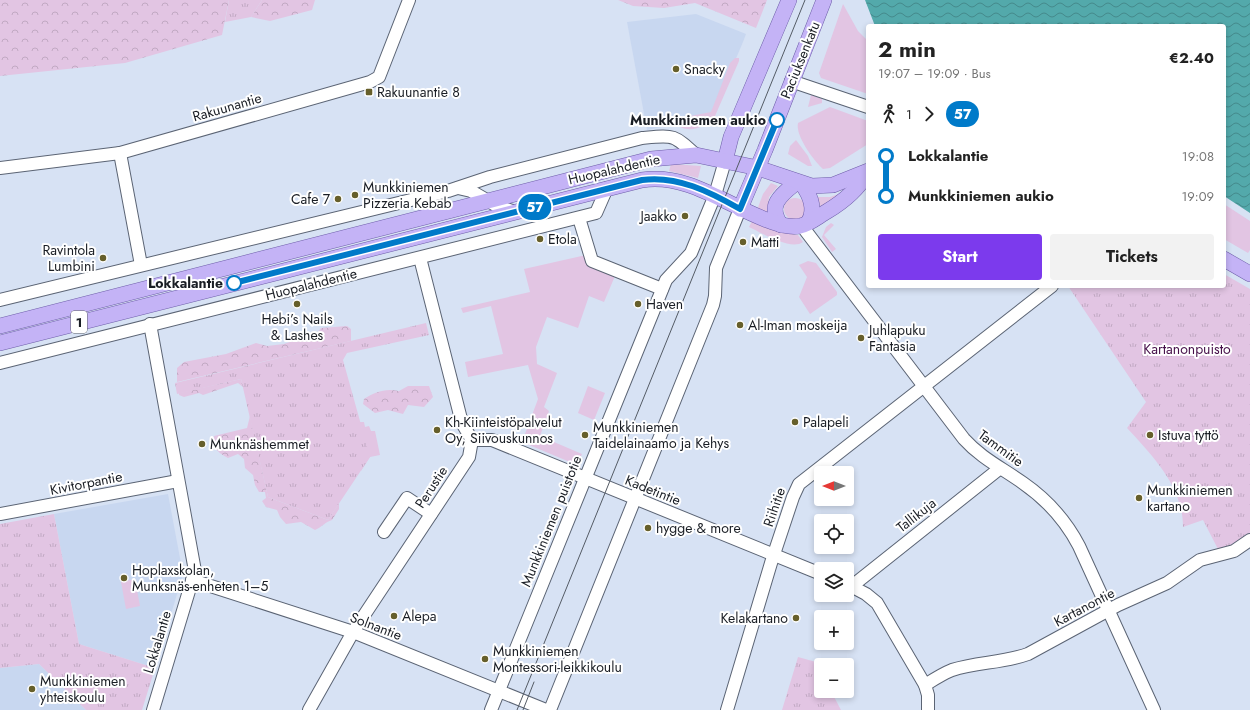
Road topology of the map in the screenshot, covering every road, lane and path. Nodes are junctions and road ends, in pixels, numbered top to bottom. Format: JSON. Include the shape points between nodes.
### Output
{"nodes":[{"id":1,"x":409,"y":0,"type":"edge"},
{"id":2,"x":789,"y":0,"type":"edge"},
{"id":3,"x":824,"y":0,"type":"edge"},
{"id":4,"x":791,"y":81,"type":"junction"},
{"id":5,"x":866,"y":106,"type":"edge"},
{"id":6,"x":120,"y":153,"type":"junction"},
{"id":7,"x":696,"y":155,"type":"junction"},
{"id":8,"x":725,"y":161,"type":"junction"},
{"id":9,"x":0,"y":168,"type":"edge"},
{"id":10,"x":758,"y":168,"type":"junction"},
{"id":11,"x":866,"y":172,"type":"edge"},
{"id":12,"x":866,"y":174,"type":"edge"},
{"id":13,"x":800,"y":183,"type":"junction"},
{"id":14,"x":458,"y":188,"type":"junction"},
{"id":15,"x":607,"y":188,"type":"junction"},
{"id":16,"x":715,"y":195,"type":"junction"},
{"id":17,"x":487,"y":200,"type":"junction"},
{"id":18,"x":740,"y":209,"type":"junction"},
{"id":19,"x":515,"y":212,"type":"junction"},
{"id":20,"x":579,"y":218,"type":"junction"},
{"id":21,"x":806,"y":224,"type":"junction"},
{"id":22,"x":781,"y":225,"type":"junction"},
{"id":23,"x":420,"y":258,"type":"junction"},
{"id":24,"x":1226,"y":260,"type":"edge"},
{"id":25,"x":141,"y":265,"type":"junction"},
{"id":26,"x":1250,"y":274,"type":"edge"},
{"id":27,"x":1049,"y":288,"type":"edge"},
{"id":28,"x":662,"y":289,"type":"junction"},
{"id":29,"x":0,"y":300,"type":"edge"},
{"id":30,"x":150,"y":324,"type":"junction"},
{"id":31,"x":0,"y":326,"type":"edge"},
{"id":32,"x":0,"y":343,"type":"edge"},
{"id":33,"x":0,"y":363,"type":"edge"},
{"id":34,"x":923,"y":386,"type":"junction"},
{"id":35,"x":472,"y":440,"type":"junction"},
{"id":36,"x":999,"y":469,"type":"junction"},
{"id":37,"x":585,"y":478,"type":"junction"},
{"id":38,"x":178,"y":481,"type":"junction"},
{"id":39,"x":635,"y":498,"type":"junction"},
{"id":40,"x":0,"y":514,"type":"edge"},
{"id":41,"x":432,"y":514,"type":"junction"},
{"id":42,"x":384,"y":532,"type":"dead end"},
{"id":43,"x":1250,"y":540,"type":"edge"},
{"id":44,"x":774,"y":555,"type":"junction"},
{"id":45,"x":814,"y":571,"type":"edge"},
{"id":46,"x":192,"y":580,"type":"junction"},
{"id":47,"x":854,"y":582,"type":"edge"},
{"id":48,"x":854,"y":587,"type":"edge"},
{"id":49,"x":1108,"y":611,"type":"junction"},
{"id":50,"x":353,"y":632,"type":"junction"},
{"id":51,"x":925,"y":685,"type":"junction"},
{"id":52,"x":499,"y":691,"type":"junction"},
{"id":53,"x":152,"y":710,"type":"edge"},
{"id":54,"x":309,"y":710,"type":"edge"},
{"id":55,"x":491,"y":710,"type":"edge"},
{"id":56,"x":546,"y":710,"type":"edge"},
{"id":57,"x":550,"y":710,"type":"edge"},
{"id":58,"x":727,"y":710,"type":"edge"},
{"id":59,"x":928,"y":710,"type":"edge"},
{"id":60,"x":1154,"y":710,"type":"edge"}],
"edges":[{"from":1,"to":6,"type":"street","name":"Rakuunantie","via":[[379,77],[370,82]]},
{"from":2,"to":8,"type":"main road","via":[[731,137]]},
{"from":3,"to":4,"type":"main road","name":"Paciuksenkatu"},
{"from":4,"to":5,"type":"street"},
{"from":4,"to":10,"type":"main road","name":"Paciuksenkatu"},
{"from":6,"to":9,"type":"street","name":"Rakuunantie"},
{"from":6,"to":25,"type":"street"},
{"from":7,"to":8,"type":"main road","name":"Huopalahdentie","number":"1"},
{"from":7,"to":14,"type":"street","name":"Huopalahdentie","via":[[678,138],[642,138]]},
{"from":7,"to":17,"type":"main road","name":"Huopalahdentie","number":"1","via":[[651,158]]},
{"from":8,"to":10,"type":"main road","name":"Huopalahdentie"},
{"from":8,"to":16,"type":"street"},
{"from":10,"to":13,"type":"main road","name":"Huopalahdentie"},
{"from":10,"to":18,"type":"main road","name":"Paciuksenkatu"},
{"from":11,"to":13,"type":"main road","name":"Huopalahdentie","via":[[833,185]]},
{"from":12,"to":21,"type":"main road","via":[[852,193]]},
{"from":13,"to":21,"type":"main road","via":[[809,194],[811,203],[812,215]]},
{"from":13,"to":22,"type":"main road","via":[[780,195],[777,201],[776,214]]},
{"from":14,"to":17,"type":"street","via":[[470,190]]},
{"from":14,"to":25,"type":"street","name":"Huopalahdentie"},
{"from":15,"to":16,"type":"main road","name":"Huopalahdentie","number":"1","via":[[642,180],[661,179]]},
{"from":15,"to":19,"type":"main road","name":"Huopalahdentie","number":"1"},
{"from":15,"to":20,"type":"street","name":"Huopalahdentie","via":[[596,213]]},
{"from":16,"to":18,"type":"main road","name":"Huopalahdentie"},
{"from":16,"to":28,"type":"street","name":"Munkkiniemen puistotie","via":[[691,253],[668,278]]},
{"from":17,"to":19,"type":"street"},
{"from":17,"to":31,"type":"main road","name":"Huopalahdentie","number":"1"},
{"from":18,"to":22,"type":"main road","name":"Huopalahdentie"},
{"from":18,"to":39,"type":"street","via":[[716,268],[713,305]]},
{"from":19,"to":32,"type":"main road","name":"Huopalahdentie","number":"1"},
{"from":20,"to":23,"type":"street","name":"Huopalahdentie"},
{"from":20,"to":28,"type":"street","via":[[592,261]]},
{"from":21,"to":22,"type":"main road"},
{"from":21,"to":34,"type":"street","name":"Tammitie"},
{"from":23,"to":30,"type":"street","name":"Huopalahdentie"},
{"from":23,"to":35,"type":"street","via":[[462,423]]},
{"from":24,"to":26,"type":"main road"},
{"from":25,"to":29,"type":"street","name":"Huopalahdentie"},
{"from":27,"to":34,"type":"street","name":"Riihitie"},
{"from":28,"to":37,"type":"street","name":"Munkkiniemen puistotie"},
{"from":30,"to":33,"type":"street","name":"Huopalahdentie"},
{"from":30,"to":38,"type":"street","name":"Lokkalantie"},
{"from":34,"to":36,"type":"street","name":"Tammitie","via":[[964,439]]},
{"from":34,"to":44,"type":"street","name":"Riihitie","via":[[799,484]]},
{"from":35,"to":37,"type":"street","name":"Kadetintie","via":[[492,440]]},
{"from":35,"to":41,"type":"street","name":"Perustie","via":[[469,457]]},
{"from":36,"to":47,"type":"street","name":"Tallikuja"},
{"from":36,"to":49,"type":"street","name":"Tammitie","via":[[1036,492],[1066,524],[1079,546]]},
{"from":37,"to":39,"type":"street","name":"Kadetintie"},
{"from":37,"to":52,"type":"street","name":"Munkkiniemen puistotie"},
{"from":38,"to":40,"type":"street","name":"Kivitorpantie"},
{"from":38,"to":46,"type":"street","name":"Lokkalantie","via":[[195,571]]},
{"from":39,"to":44,"type":"street","name":"Kadetintie"},
{"from":39,"to":57,"type":"street"},
{"from":41,"to":42,"type":"street","via":[[407,498]]},
{"from":41,"to":50,"type":"street","name":"Perustie"},
{"from":43,"to":49,"type":"street","name":"Kartanontie","via":[[1234,550],[1200,560],[1167,583]]},
{"from":44,"to":45,"type":"street","name":"Kadetintie"},
{"from":44,"to":58,"type":"street","name":"Riihitie"},
{"from":46,"to":50,"type":"street","name":"Solnantie"},
{"from":46,"to":53,"type":"street","name":"Lokkalantie"},
{"from":48,"to":51,"type":"street","via":[[880,607]]},
{"from":49,"to":51,"type":"street","name":"Kartanontie","via":[[1028,654],[958,669]]},
{"from":49,"to":60,"type":"street","name":"Tammitie"},
{"from":50,"to":52,"type":"street","name":"Solnantie"},
{"from":50,"to":54,"type":"street","name":"Perustie"},
{"from":51,"to":59,"type":"street"},
{"from":52,"to":55,"type":"street","name":"Munkkiniemen puistotie"},
{"from":52,"to":56,"type":"street","name":"Solnantie"}]}
